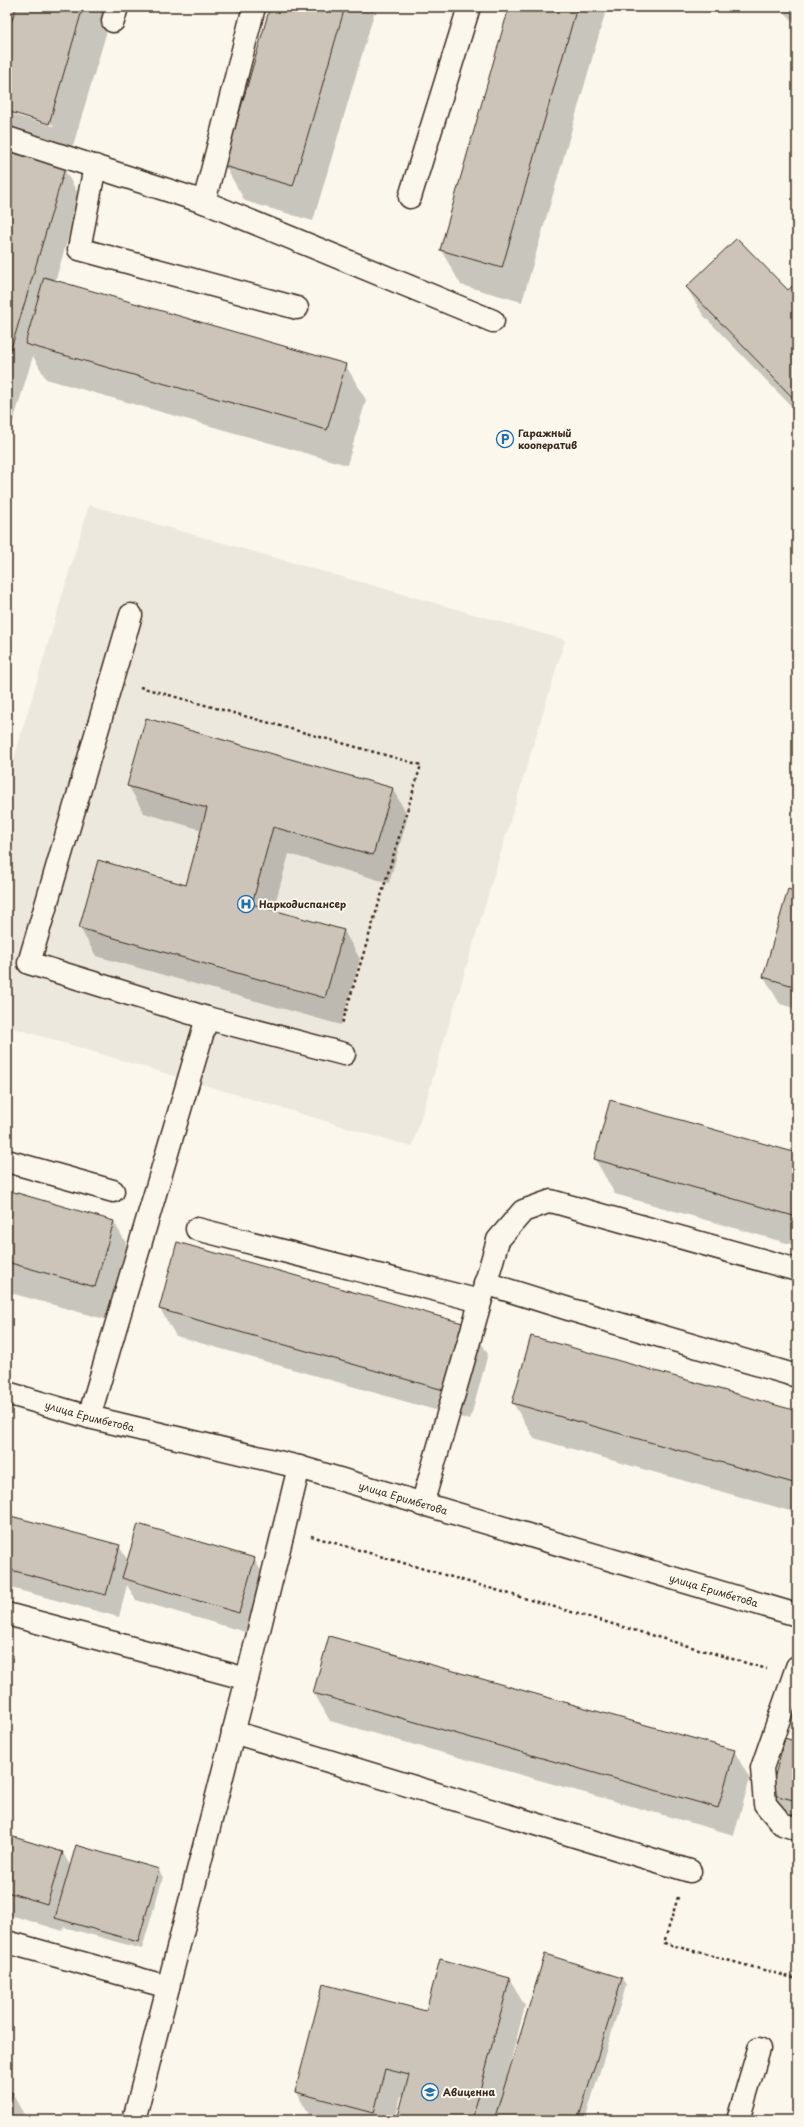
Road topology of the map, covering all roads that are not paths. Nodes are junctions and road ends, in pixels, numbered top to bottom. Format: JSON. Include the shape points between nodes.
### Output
{"nodes":[{"id":1,"x":254,"y":7,"type":"edge"},
{"id":2,"x":469,"y":7,"type":"edge"},
{"id":3,"x":7,"y":138,"type":"edge"},
{"id":4,"x":95,"y":166,"type":"junction"},
{"id":5,"x":410,"y":197,"type":"dead end"},
{"id":6,"x":204,"y":202,"type":"junction"},
{"id":7,"x":297,"y":308,"type":"dead end"},
{"id":8,"x":493,"y":321,"type":"dead end"},
{"id":9,"x":131,"y":615,"type":"dead end"},
{"id":10,"x":207,"y":1018,"type":"junction"},
{"id":11,"x":339,"y":1053,"type":"road end"},
{"id":12,"x":7,"y":1161,"type":"edge"},
{"id":13,"x":113,"y":1191,"type":"dead end"},
{"id":14,"x":197,"y":1229,"type":"dead end"},
{"id":15,"x":797,"y":1270,"type":"edge"},
{"id":16,"x":483,"y":1292,"type":"junction"},
{"id":17,"x":797,"y":1376,"type":"edge"},
{"id":18,"x":7,"y":1393,"type":"edge"},
{"id":19,"x":88,"y":1417,"type":"junction"},
{"id":20,"x":299,"y":1467,"type":"junction"},
{"id":21,"x":422,"y":1505,"type":"junction"},
{"id":22,"x":7,"y":1614,"type":"edge"},
{"id":23,"x":797,"y":1615,"type":"edge"},
{"id":24,"x":795,"y":1672,"type":"edge"},
{"id":25,"x":247,"y":1679,"type":"junction"},
{"id":26,"x":233,"y":1732,"type":"junction"},
{"id":27,"x":797,"y":1828,"type":"edge"},
{"id":28,"x":690,"y":1871,"type":"dead end"},
{"id":29,"x":7,"y":1942,"type":"edge"},
{"id":30,"x":168,"y":1988,"type":"junction"},
{"id":31,"x":759,"y":2049,"type":"dead end"},
{"id":32,"x":134,"y":2120,"type":"edge"},
{"id":33,"x":738,"y":2120,"type":"edge"}],
"edges":[{"from":1,"to":6,"type":"street"},
{"from":2,"to":5,"type":"street"},
{"from":3,"to":4,"type":"street"},
{"from":4,"to":6,"type":"street"},
{"from":4,"to":7,"type":"street","via":[[79,249]]},
{"from":6,"to":8,"type":"street"},
{"from":9,"to":10,"type":"street","via":[[29,963]]},
{"from":10,"to":11,"type":"street"},
{"from":10,"to":19,"type":"street"},
{"from":12,"to":13,"type":"street"},
{"from":14,"to":16,"type":"street"},
{"from":15,"to":16,"type":"street","via":[[551,1201],[523,1211],[498,1240]]},
{"from":16,"to":17,"type":"street","via":[[575,1311]]},
{"from":16,"to":21,"type":"street"},
{"from":18,"to":19,"type":"street","name":"улица Еримбетова"},
{"from":19,"to":20,"type":"street","name":"улица Еримбетова"},
{"from":20,"to":21,"type":"street","name":"улица Еримбетова"},
{"from":20,"to":25,"type":"street"},
{"from":21,"to":23,"type":"street","name":"улица Еримбетова"},
{"from":22,"to":25,"type":"street"},
{"from":24,"to":27,"type":"street","via":[[762,1768],[765,1804],[782,1824]]},
{"from":25,"to":26,"type":"street"},
{"from":26,"to":28,"type":"street"},
{"from":26,"to":30,"type":"street"},
{"from":29,"to":30,"type":"street"},
{"from":30,"to":32,"type":"street"},
{"from":31,"to":33,"type":"street"}]}
